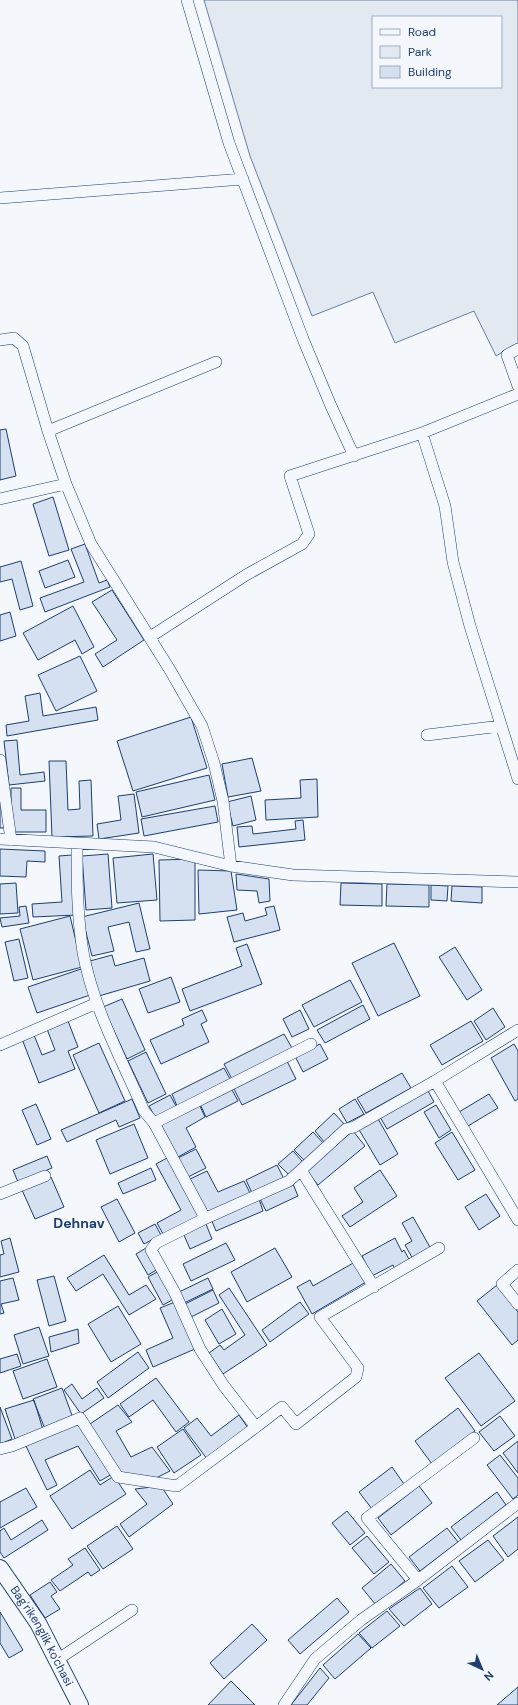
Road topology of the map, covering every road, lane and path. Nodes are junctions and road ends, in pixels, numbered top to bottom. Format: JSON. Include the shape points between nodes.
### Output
{"nodes":[{"id":1,"x":187,"y":0,"type":"edge"},
{"id":2,"x":243,"y":179,"type":"junction"},
{"id":3,"x":0,"y":198,"type":"edge"},
{"id":4,"x":0,"y":340,"type":"edge"},
{"id":5,"x":518,"y":349,"type":"edge"},
{"id":6,"x":216,"y":362,"type":"dead end"},
{"id":7,"x":518,"y":386,"type":"edge"},
{"id":8,"x":518,"y":394,"type":"edge"},
{"id":9,"x":48,"y":431,"type":"junction"},
{"id":10,"x":422,"y":433,"type":"junction"},
{"id":11,"x":354,"y":456,"type":"junction"},
{"id":12,"x":66,"y":484,"type":"junction"},
{"id":13,"x":0,"y":499,"type":"edge"},
{"id":14,"x":150,"y":638,"type":"junction"},
{"id":15,"x":501,"y":726,"type":"junction"},
{"id":16,"x":427,"y":735,"type":"dead end"},
{"id":17,"x":0,"y":760,"type":"edge"},
{"id":18,"x":518,"y":779,"type":"edge"},
{"id":19,"x":0,"y":839,"type":"edge"},
{"id":20,"x":11,"y":840,"type":"junction"},
{"id":21,"x":77,"y":843,"type":"junction"},
{"id":22,"x":231,"y":866,"type":"junction"},
{"id":23,"x":518,"y":882,"type":"edge"},
{"id":24,"x":97,"y":1003,"type":"junction"},
{"id":25,"x":518,"y":1030,"type":"edge"},
{"id":26,"x":311,"y":1044,"type":"dead end"},
{"id":27,"x":0,"y":1045,"type":"edge"},
{"id":28,"x":435,"y":1081,"type":"junction"},
{"id":29,"x":154,"y":1122,"type":"junction"},
{"id":30,"x":301,"y":1170,"type":"junction"},
{"id":31,"x":45,"y":1176,"type":"dead end"},
{"id":32,"x":0,"y":1194,"type":"edge"},
{"id":33,"x":205,"y":1218,"type":"junction"},
{"id":34,"x":518,"y":1220,"type":"edge"},
{"id":35,"x":439,"y":1248,"type":"dead end"},
{"id":36,"x":518,"y":1270,"type":"edge"},
{"id":37,"x":374,"y":1287,"type":"junction"},
{"id":38,"x":518,"y":1304,"type":"edge"},
{"id":39,"x":256,"y":1428,"type":"junction"},
{"id":40,"x":474,"y":1438,"type":"dead end"},
{"id":41,"x":0,"y":1449,"type":"edge"},
{"id":42,"x":518,"y":1502,"type":"edge"},
{"id":43,"x":0,"y":1568,"type":"edge"},
{"id":44,"x":418,"y":1580,"type":"junction"},
{"id":45,"x":132,"y":1610,"type":"dead end"},
{"id":46,"x":57,"y":1660,"type":"junction"},
{"id":47,"x":80,"y":1705,"type":"edge"},
{"id":48,"x":284,"y":1705,"type":"edge"}],
"edges":[{"from":1,"to":2,"type":"street","via":[[229,143]]},
{"from":2,"to":3,"type":"street"},
{"from":2,"to":11,"type":"street","via":[[303,339]]},
{"from":4,"to":9,"type":"street","via":[[14,338],[23,346]]},
{"from":5,"to":7,"type":"street","via":[[507,355]]},
{"from":6,"to":9,"type":"street"},
{"from":8,"to":10,"type":"street"},
{"from":9,"to":12,"type":"street"},
{"from":10,"to":11,"type":"street"},
{"from":10,"to":15,"type":"street","via":[[445,506],[453,562],[470,626]]},
{"from":11,"to":14,"type":"street","via":[[290,476],[309,534],[302,544],[246,575]]},
{"from":12,"to":13,"type":"street"},
{"from":12,"to":14,"type":"street","via":[[91,544]]},
{"from":14,"to":22,"type":"street","via":[[202,726],[223,801]]},
{"from":15,"to":16,"type":"street"},
{"from":15,"to":18,"type":"street"},
{"from":17,"to":20,"type":"street"},
{"from":19,"to":20,"type":"street"},
{"from":20,"to":21,"type":"street"},
{"from":21,"to":22,"type":"street","via":[[154,847]]},
{"from":21,"to":24,"type":"street","via":[[77,897],[84,953]]},
{"from":22,"to":23,"type":"street","via":[[293,875]]},
{"from":24,"to":27,"type":"street"},
{"from":24,"to":29,"type":"street","via":[[144,1111]]},
{"from":25,"to":28,"type":"street"},
{"from":26,"to":29,"type":"street"},
{"from":28,"to":30,"type":"street","via":[[354,1127],[346,1129]]},
{"from":28,"to":34,"type":"street"},
{"from":29,"to":33,"type":"street"},
{"from":30,"to":33,"type":"street","via":[[289,1181]]},
{"from":30,"to":37,"type":"street"},
{"from":31,"to":32,"type":"street"},
{"from":33,"to":39,"type":"street","via":[[156,1243],[151,1250],[175,1293],[200,1348],[224,1386]]},
{"from":35,"to":37,"type":"street"},
{"from":36,"to":38,"type":"street","via":[[502,1284]]},
{"from":37,"to":39,"type":"street","via":[[320,1317],[358,1368],[356,1378],[296,1424],[282,1407]]},
{"from":39,"to":41,"type":"street","via":[[177,1486],[118,1477],[80,1418]]},
{"from":40,"to":44,"type":"street","via":[[367,1518]]},
{"from":42,"to":44,"type":"street"},
{"from":43,"to":46,"type":"main road","name":"Bag'rikenglik ko'chasi","via":[[38,1623]]},
{"from":44,"to":48,"type":"street","via":[[361,1620],[314,1659]]},
{"from":45,"to":46,"type":"street"},
{"from":46,"to":47,"type":"main road","name":"Bag'rikenglik ko'chasi"}]}
